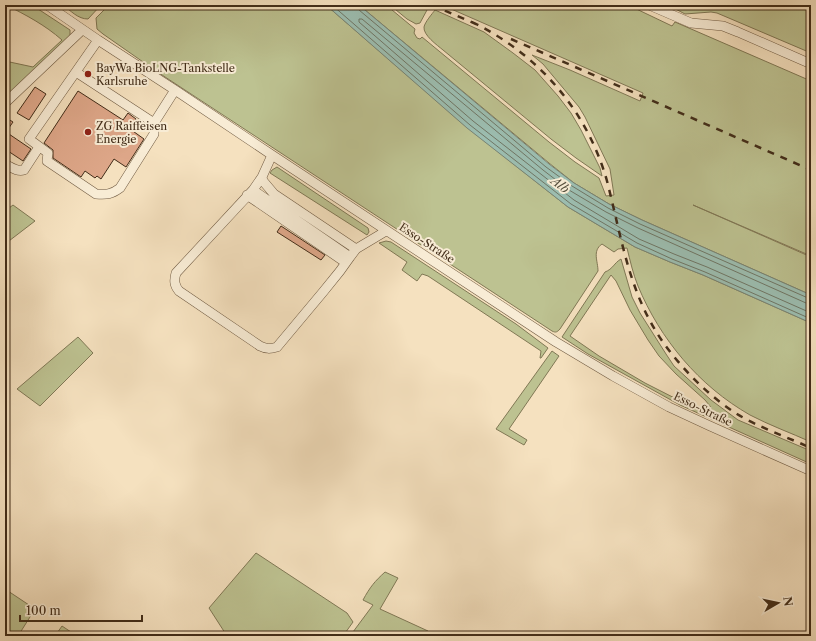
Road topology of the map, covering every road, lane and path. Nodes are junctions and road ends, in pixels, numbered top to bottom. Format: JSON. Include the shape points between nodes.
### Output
{"nodes":[{"id":1,"x":47,"y":5,"type":"edge"},
{"id":2,"x":648,"y":5,"type":"edge"},
{"id":3,"x":82,"y":30,"type":"junction"},
{"id":4,"x":98,"y":40,"type":"junction"},
{"id":5,"x":811,"y":64,"type":"edge"},
{"id":6,"x":76,"y":72,"type":"junction"},
{"id":7,"x":175,"y":90,"type":"junction"},
{"id":8,"x":5,"y":103,"type":"edge"},
{"id":9,"x":154,"y":123,"type":"junction"},
{"id":10,"x":39,"y":147,"type":"junction"},
{"id":11,"x":272,"y":155,"type":"junction"},
{"id":12,"x":5,"y":164,"type":"edge"},
{"id":13,"x":262,"y":177,"type":"junction"},
{"id":14,"x":250,"y":193,"type":"junction"},
{"id":15,"x":386,"y":231,"type":"junction"},
{"id":16,"x":356,"y":249,"type":"junction"},
{"id":17,"x":348,"y":260,"type":"junction"},
{"id":18,"x":811,"y":471,"type":"edge"}],
"edges":[{"from":1,"to":3,"type":"street","name":"Esso-Straße"},
{"from":2,"to":5,"type":"street","via":[[690,23],[723,26]]},
{"from":3,"to":4,"type":"street","name":"Esso-Straße"},
{"from":3,"to":8,"type":"street"},
{"from":4,"to":6,"type":"street"},
{"from":4,"to":7,"type":"street","name":"Esso-Straße"},
{"from":6,"to":9,"type":"street"},
{"from":6,"to":10,"type":"street","via":[[29,140]]},
{"from":7,"to":9,"type":"street"},
{"from":7,"to":11,"type":"street","name":"Esso-Straße"},
{"from":9,"to":10,"type":"street","via":[[154,134],[120,188],[104,195],[96,194],[47,161],[48,153]]},
{"from":10,"to":12,"type":"street","via":[[24,170],[17,171]]},
{"from":11,"to":13,"type":"street"},
{"from":11,"to":15,"type":"street","name":"Esso-Straße"},
{"from":13,"to":14,"type":"street"},
{"from":13,"to":16,"type":"street","via":[[274,194]]},
{"from":14,"to":17,"type":"street"},
{"from":14,"to":17,"type":"street","via":[[176,273],[174,281],[179,291],[260,346],[271,349],[276,347]]},
{"from":15,"to":16,"type":"street"},
{"from":15,"to":18,"type":"street","name":"Esso-Straße","via":[[613,376],[710,426]]},
{"from":16,"to":17,"type":"street"}]}
